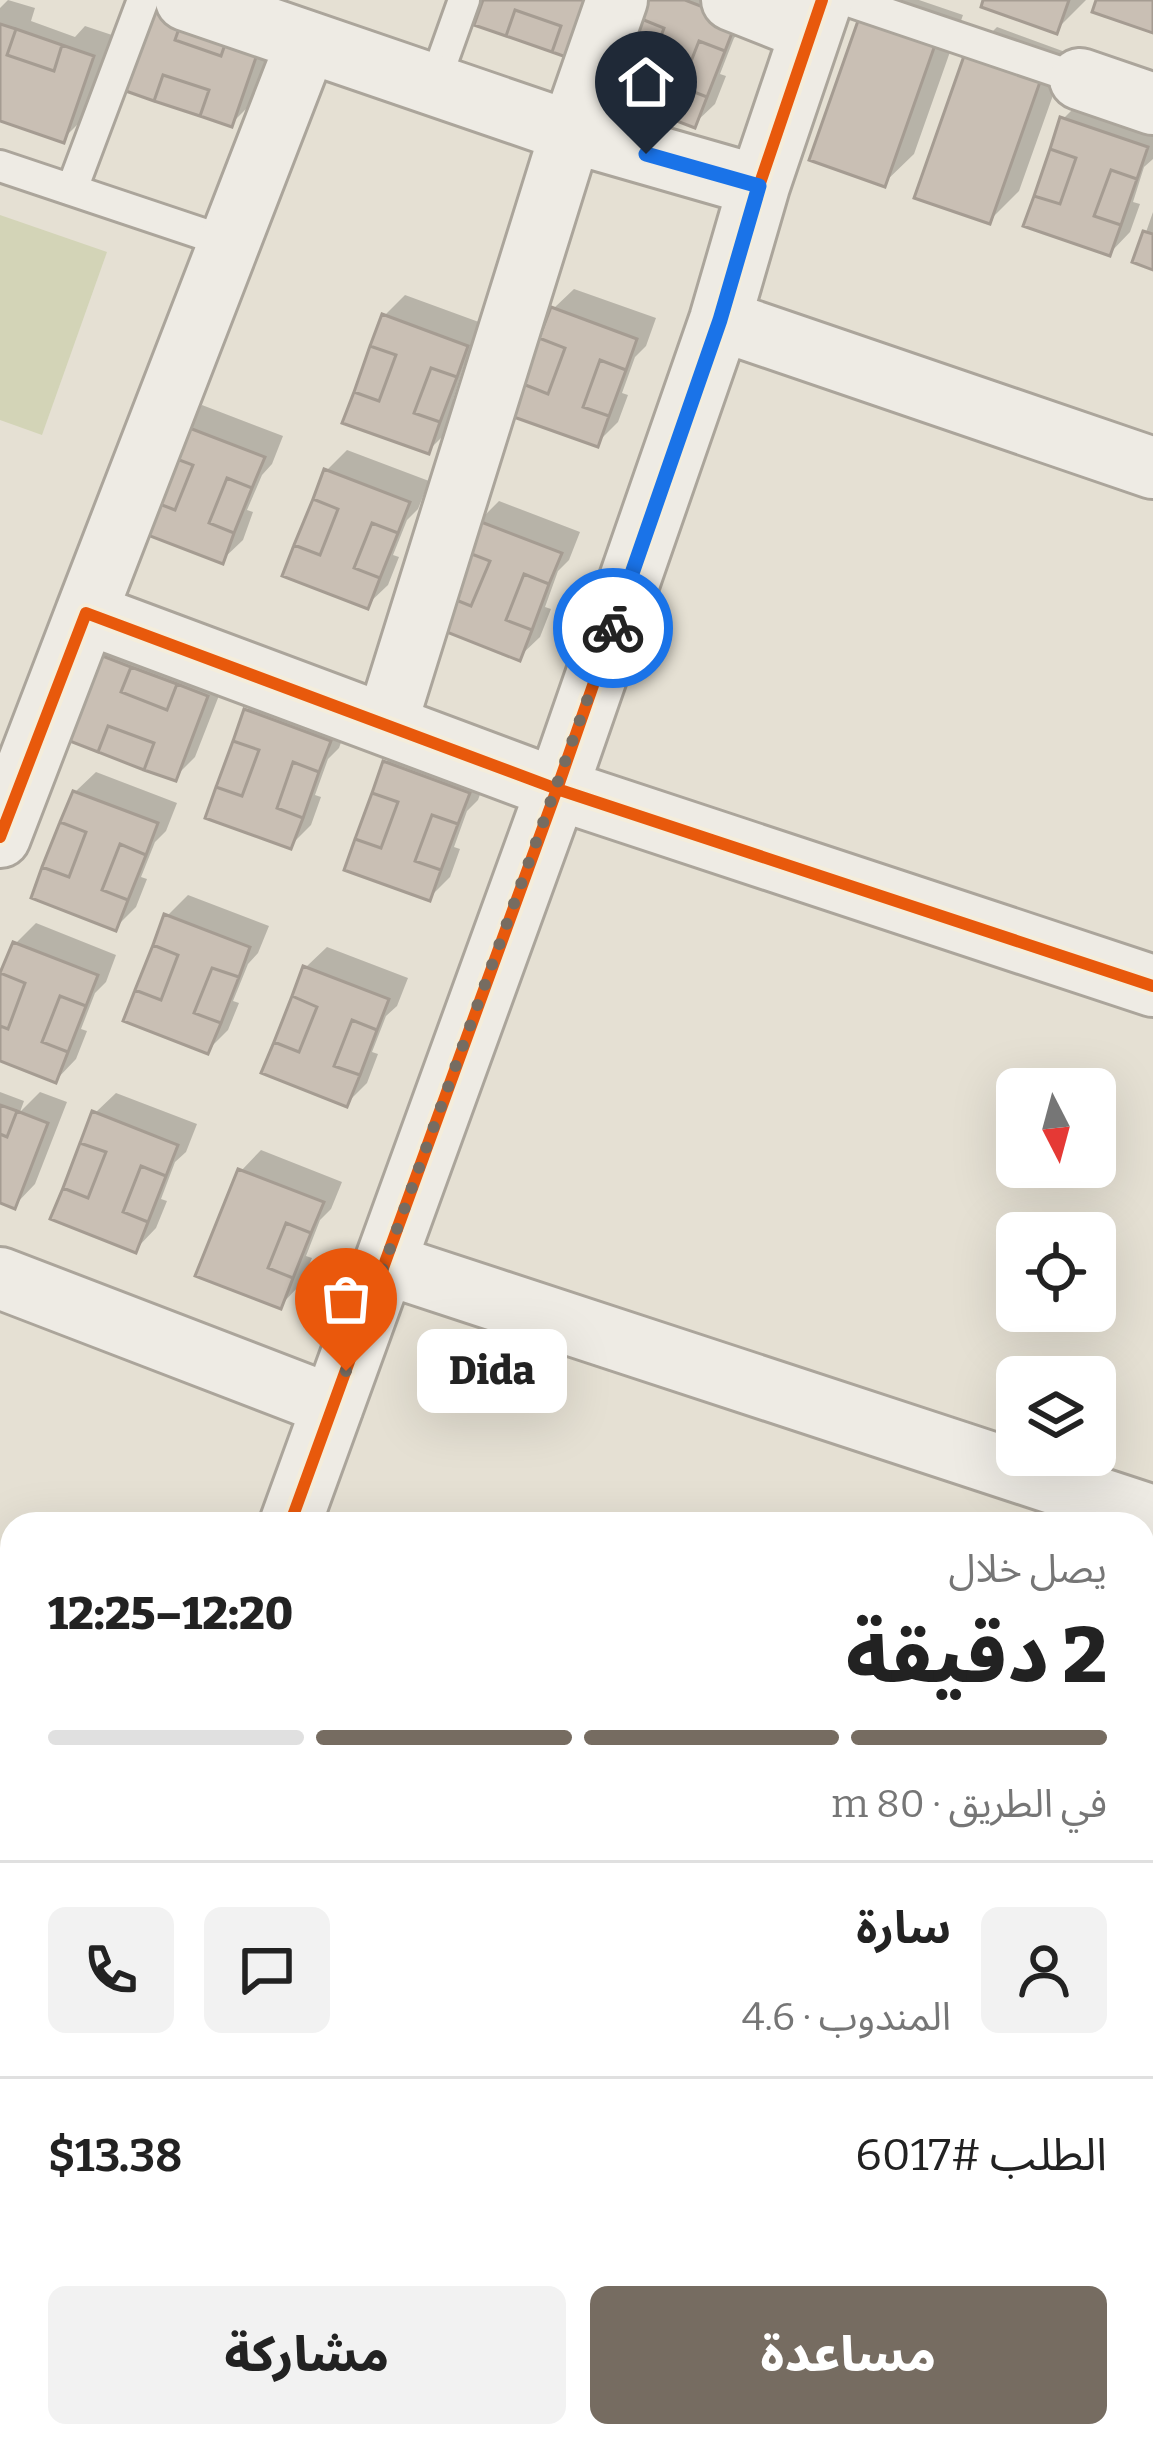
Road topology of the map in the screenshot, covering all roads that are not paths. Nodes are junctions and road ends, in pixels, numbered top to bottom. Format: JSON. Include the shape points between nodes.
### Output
{"nodes":[{"id":1,"x":143,"y":0,"type":"edge"},
{"id":2,"x":187,"y":0,"type":"edge"},
{"id":3,"x":464,"y":0,"type":"edge"},
{"id":4,"x":617,"y":0,"type":"edge"},
{"id":5,"x":732,"y":0,"type":"edge"},
{"id":6,"x":826,"y":10,"type":"edge"},
{"id":7,"x":299,"y":26,"type":"edge"},
{"id":8,"x":1080,"y":79,"type":"joint"},
{"id":9,"x":433,"y":87,"type":"junction"},
{"id":10,"x":1153,"y":104,"type":"edge"},
{"id":11,"x":571,"y":133,"type":"junction"},
{"id":12,"x":0,"y":166,"type":"edge"},
{"id":13,"x":759,"y":186,"type":"junction"},
{"id":14,"x":72,"y":189,"type":"junction"},
{"id":15,"x":230,"y":243,"type":"junction"},
{"id":16,"x":720,"y":320,"type":"junction"},
{"id":17,"x":1153,"y":468,"type":"edge"},
{"id":18,"x":86,"y":613,"type":"junction"},
{"id":19,"x":386,"y":725,"type":"junction"},
{"id":20,"x":557,"y":789,"type":"junction"},
{"id":21,"x":0,"y":837,"type":"edge"},
{"id":22,"x":1153,"y":986,"type":"edge"},
{"id":23,"x":386,"y":1264,"type":"junction"},
{"id":24,"x":0,"y":1278,"type":"edge"},
{"id":25,"x":333,"y":1406,"type":"junction"},
{"id":26,"x":294,"y":1512,"type":"edge"},
{"id":27,"x":1141,"y":1512,"type":"edge"}],
"edges":[{"from":1,"to":14,"type":"lane"},
{"from":2,"to":7,"type":"street"},
{"from":3,"to":9,"type":"lane"},
{"from":4,"to":11,"type":"street"},
{"from":5,"to":6,"type":"street"},
{"from":6,"to":8,"type":"lane"},
{"from":6,"to":13,"type":"street"},
{"from":7,"to":9,"type":"street"},
{"from":7,"to":15,"type":"street"},
{"from":8,"to":10,"type":"street"},
{"from":9,"to":11,"type":"street"},
{"from":11,"to":13,"type":"street"},
{"from":11,"to":19,"type":"street"},
{"from":12,"to":14,"type":"lane"},
{"from":13,"to":16,"type":"street"},
{"from":14,"to":15,"type":"lane"},
{"from":15,"to":18,"type":"street"},
{"from":16,"to":17,"type":"street"},
{"from":16,"to":20,"type":"street"},
{"from":18,"to":19,"type":"street"},
{"from":18,"to":21,"type":"street"},
{"from":19,"to":20,"type":"street"},
{"from":20,"to":22,"type":"street"},
{"from":20,"to":23,"type":"street"},
{"from":23,"to":25,"type":"street"},
{"from":23,"to":27,"type":"street"},
{"from":24,"to":25,"type":"street"},
{"from":25,"to":26,"type":"street"}]}
